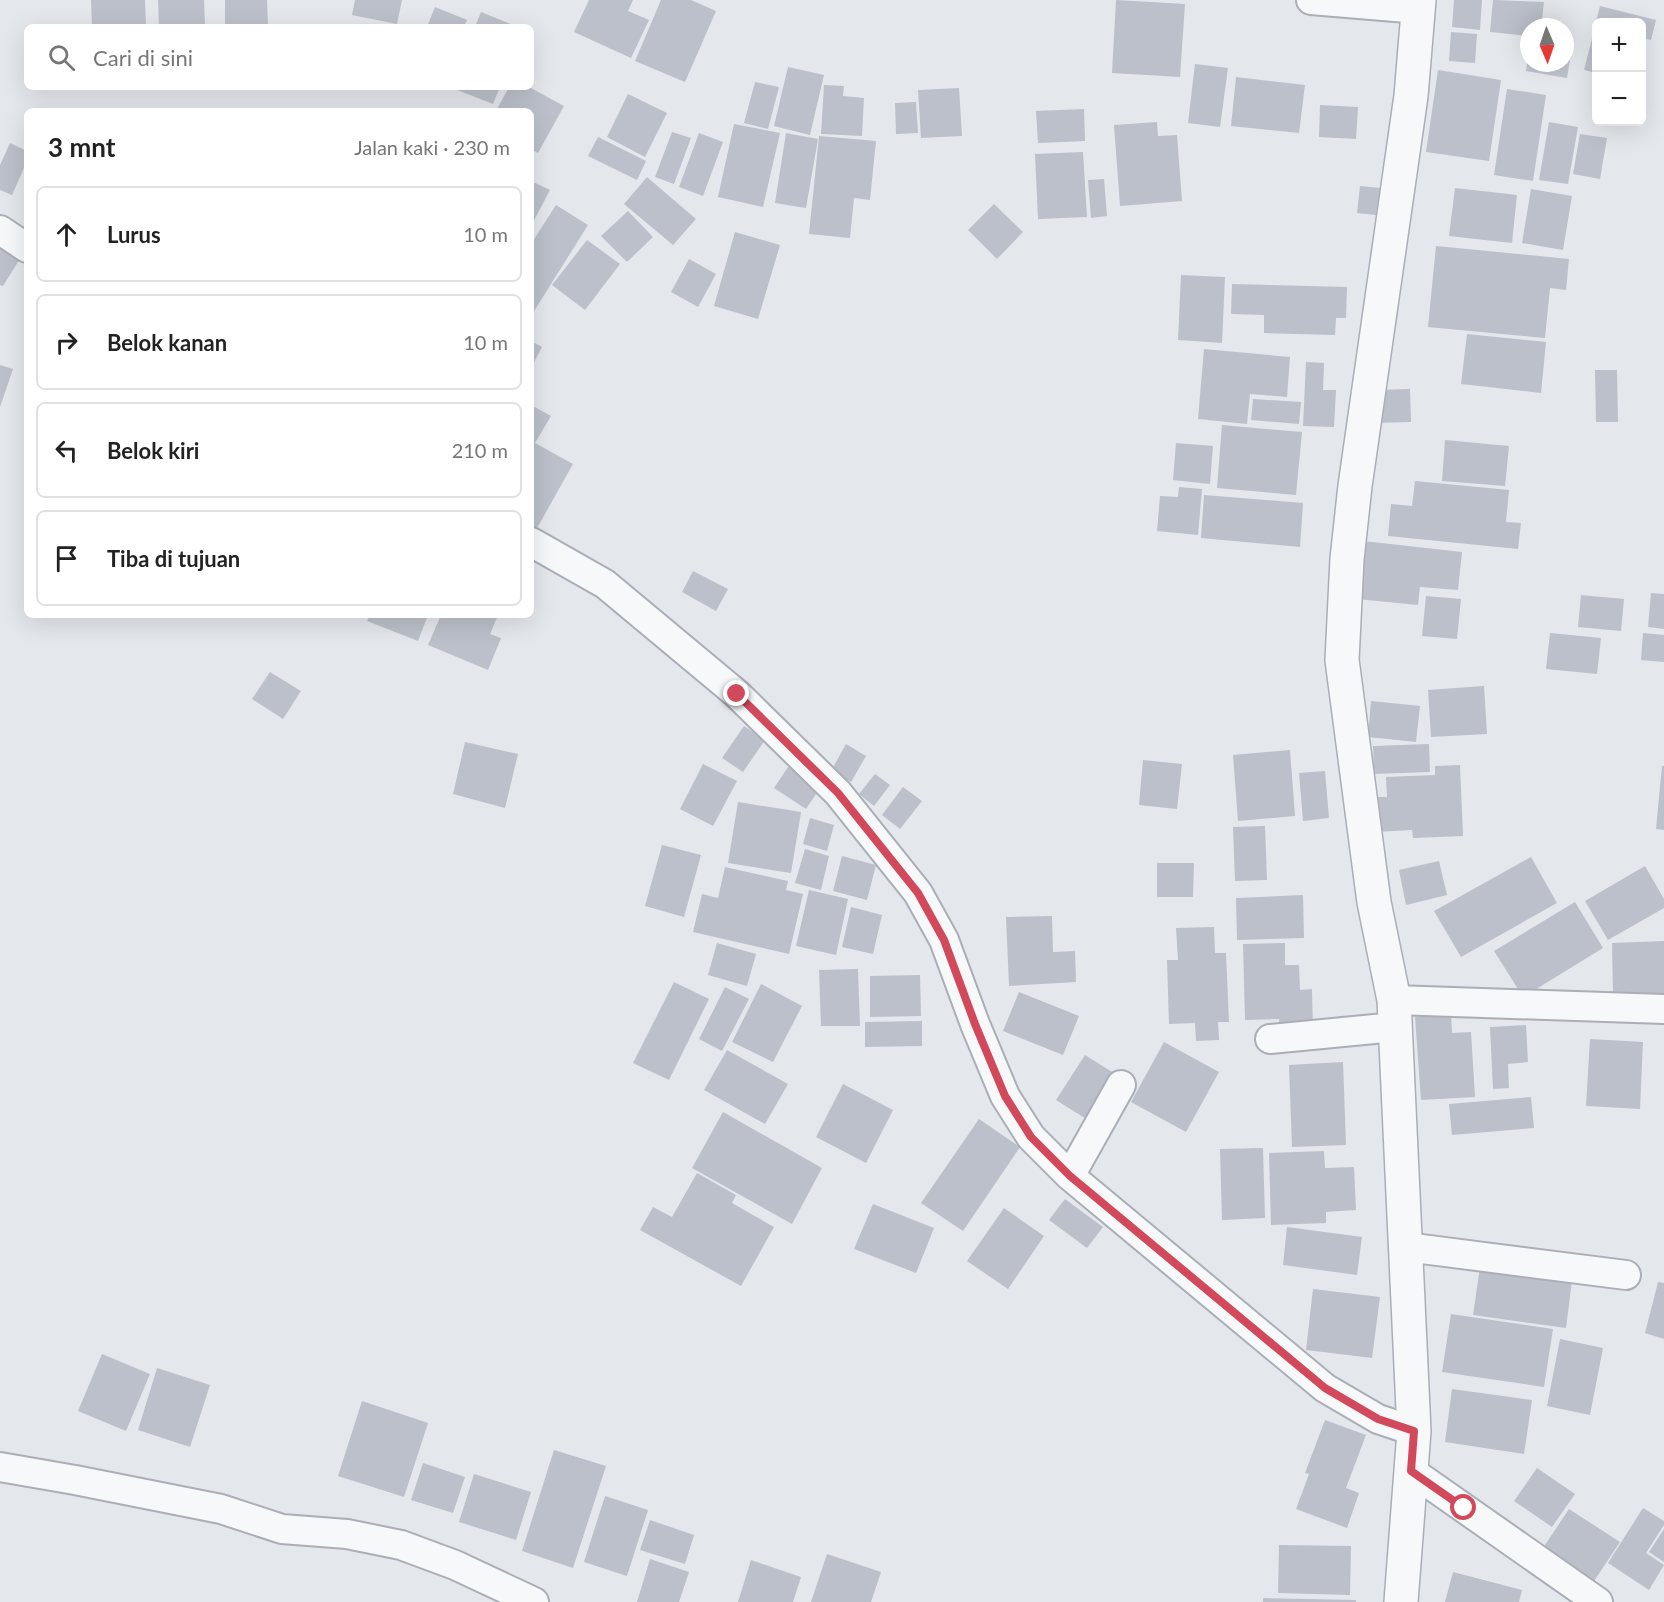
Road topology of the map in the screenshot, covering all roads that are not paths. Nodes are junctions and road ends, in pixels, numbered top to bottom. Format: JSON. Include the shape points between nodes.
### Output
{"nodes":[{"id":1,"x":1311,"y":0,"type":"edge"},
{"id":2,"x":1419,"y":5,"type":"edge"},
{"id":3,"x":0,"y":230,"type":"edge"},
{"id":4,"x":24,"y":246,"type":"edge"},
{"id":5,"x":534,"y":544,"type":"edge"},
{"id":6,"x":1664,"y":1009,"type":"edge"},
{"id":7,"x":1395,"y":1014,"type":"junction"},
{"id":8,"x":1270,"y":1039,"type":"dead end"},
{"id":9,"x":1121,"y":1085,"type":"dead end"},
{"id":10,"x":1070,"y":1176,"type":"junction"},
{"id":11,"x":1406,"y":1247,"type":"junction"},
{"id":12,"x":1626,"y":1275,"type":"dead end"},
{"id":13,"x":1414,"y":1431,"type":"junction"},
{"id":14,"x":0,"y":1467,"type":"edge"},
{"id":15,"x":1411,"y":1471,"type":"junction"},
{"id":16,"x":534,"y":1602,"type":"edge"},
{"id":17,"x":1401,"y":1602,"type":"edge"},
{"id":18,"x":1598,"y":1602,"type":"edge"}],
"edges":[{"from":1,"to":2,"type":"street"},
{"from":2,"to":7,"type":"street","via":[[1411,96],[1355,486],[1342,660],[1374,902]]},
{"from":3,"to":4,"type":"street"},
{"from":5,"to":10,"type":"street","via":[[604,584],[737,694],[838,793],[918,893],[944,940],[1005,1096],[1031,1137]]},
{"from":6,"to":7,"type":"street"},
{"from":7,"to":8,"type":"street"},
{"from":7,"to":11,"type":"street"},
{"from":9,"to":10,"type":"street"},
{"from":10,"to":13,"type":"street","via":[[1325,1388],[1378,1419]]},
{"from":11,"to":12,"type":"street"},
{"from":11,"to":13,"type":"street"},
{"from":13,"to":15,"type":"street"},
{"from":14,"to":16,"type":"street","via":[[221,1509],[282,1529],[347,1534],[400,1545]]},
{"from":15,"to":17,"type":"street"},
{"from":15,"to":18,"type":"street"}]}
